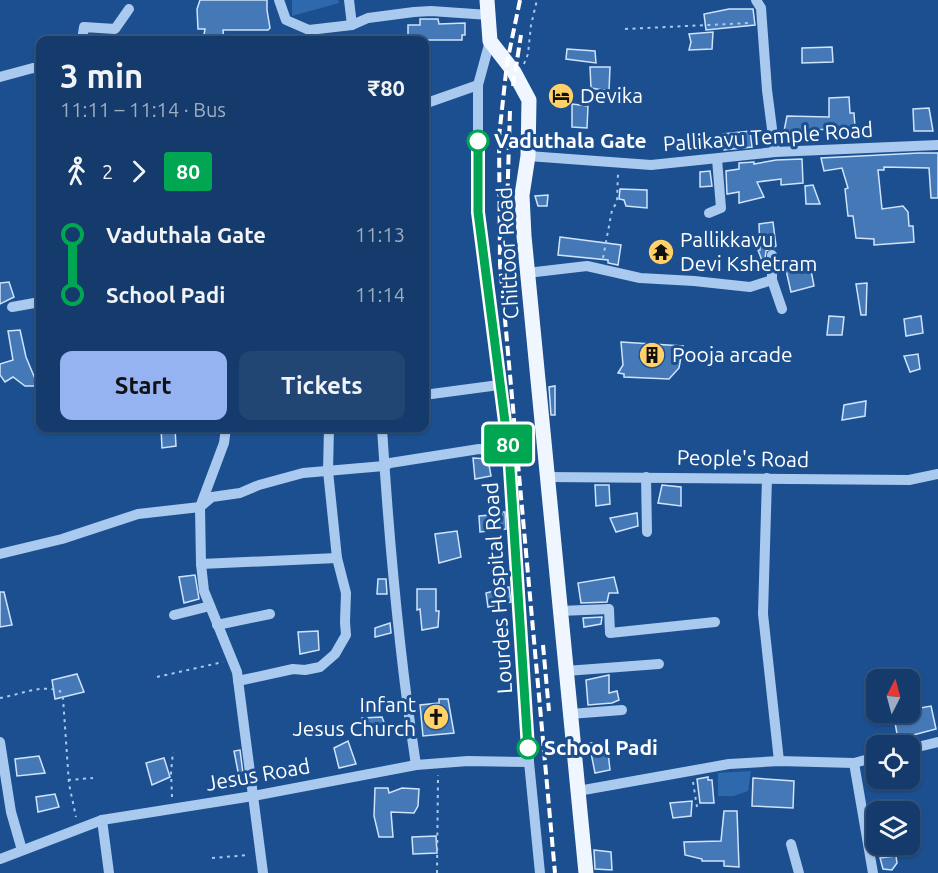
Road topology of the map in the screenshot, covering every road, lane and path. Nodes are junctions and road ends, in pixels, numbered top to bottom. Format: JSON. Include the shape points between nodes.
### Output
{"nodes":[{"id":1,"x":279,"y":0,"type":"edge"},
{"id":2,"x":349,"y":0,"type":"edge"},
{"id":3,"x":537,"y":0,"type":"edge"},
{"id":4,"x":756,"y":0,"type":"edge"},
{"id":5,"x":488,"y":8,"type":"edge"},
{"id":6,"x":129,"y":9,"type":"dead end"},
{"id":7,"x":762,"y":23,"type":"junction"},
{"id":8,"x":352,"y":25,"type":"junction"},
{"id":9,"x":625,"y":29,"type":"dead end"},
{"id":10,"x":83,"y":36,"type":"edge"},
{"id":11,"x":490,"y":41,"type":"junction"},
{"id":12,"x":36,"y":68,"type":"edge"},
{"id":13,"x":0,"y":77,"type":"edge"},
{"id":14,"x":519,"y":80,"type":"junction"},
{"id":15,"x":478,"y":85,"type":"junction"},
{"id":16,"x":429,"y":102,"type":"edge"},
{"id":17,"x":938,"y":145,"type":"edge"},
{"id":18,"x":776,"y":152,"type":"junction"},
{"id":19,"x":528,"y":156,"type":"junction"},
{"id":20,"x":717,"y":159,"type":"junction"},
{"id":21,"x":618,"y":163,"type":"junction"},
{"id":22,"x":709,"y":213,"type":"dead end"},
{"id":23,"x":772,"y":255,"type":"dead end"},
{"id":24,"x":601,"y":270,"type":"junction"},
{"id":25,"x":527,"y":273,"type":"junction"},
{"id":26,"x":772,"y":280,"type":"junction"},
{"id":27,"x":36,"y":303,"type":"edge"},
{"id":28,"x":12,"y":307,"type":"dead end"},
{"id":29,"x":782,"y":309,"type":"dead end"},
{"id":30,"x":500,"y":385,"type":"junction"},
{"id":31,"x":429,"y":394,"type":"edge"},
{"id":32,"x":225,"y":432,"type":"edge"},
{"id":33,"x":329,"y":432,"type":"edge"},
{"id":34,"x":382,"y":432,"type":"edge"},
{"id":35,"x":509,"y":453,"type":"junction"},
{"id":36,"x":384,"y":466,"type":"junction"},
{"id":37,"x":328,"y":471,"type":"junction"},
{"id":38,"x":938,"y":474,"type":"edge"},
{"id":39,"x":547,"y":477,"type":"junction"},
{"id":40,"x":646,"y":477,"type":"junction"},
{"id":41,"x":767,"y":478,"type":"junction"},
{"id":42,"x":200,"y":507,"type":"junction"},
{"id":43,"x":647,"y":532,"type":"dead end"},
{"id":44,"x":0,"y":554,"type":"edge"},
{"id":45,"x":337,"y":558,"type":"junction"},
{"id":46,"x":201,"y":564,"type":"junction"},
{"id":47,"x":210,"y":606,"type":"junction"},
{"id":48,"x":560,"y":611,"type":"junction"},
{"id":49,"x":270,"y":614,"type":"dead end"},
{"id":50,"x":174,"y":615,"type":"dead end"},
{"id":51,"x":715,"y":622,"type":"dead end"},
{"id":52,"x":217,"y":625,"type":"junction"},
{"id":53,"x":231,"y":660,"type":"junction"},
{"id":54,"x":659,"y":664,"type":"dead end"},
{"id":55,"x":566,"y":671,"type":"junction"},
{"id":56,"x":157,"y":677,"type":"dead end"},
{"id":57,"x":238,"y":681,"type":"junction"},
{"id":58,"x":0,"y":698,"type":"edge"},
{"id":59,"x":622,"y":710,"type":"dead end"},
{"id":60,"x":570,"y":714,"type":"junction"},
{"id":61,"x":0,"y":742,"type":"edge"},
{"id":62,"x":938,"y":742,"type":"edge"},
{"id":63,"x":920,"y":746,"type":"edge"},
{"id":64,"x":173,"y":752,"type":"dead end"},
{"id":65,"x":866,"y":760,"type":"edge"},
{"id":66,"x":779,"y":761,"type":"junction"},
{"id":67,"x":529,"y":762,"type":"junction"},
{"id":68,"x":435,"y":763,"type":"junction"},
{"id":69,"x":854,"y":763,"type":"junction"},
{"id":70,"x":416,"y":765,"type":"junction"},
{"id":71,"x":691,"y":771,"type":"junction"},
{"id":72,"x":93,"y":778,"type":"dead end"},
{"id":73,"x":68,"y":780,"type":"junction"},
{"id":74,"x":578,"y":790,"type":"junction"},
{"id":75,"x":253,"y":796,"type":"junction"},
{"id":76,"x":698,"y":807,"type":"dead end"},
{"id":77,"x":172,"y":809,"type":"junction"},
{"id":78,"x":102,"y":820,"type":"junction"},
{"id":79,"x":80,"y":828,"type":"junction"},
{"id":80,"x":791,"y":844,"type":"dead end"},
{"id":81,"x":21,"y":850,"type":"junction"},
{"id":82,"x":261,"y":854,"type":"junction"},
{"id":83,"x":212,"y":858,"type":"dead end"},
{"id":84,"x":0,"y":859,"type":"edge"},
{"id":85,"x":109,"y":873,"type":"edge"},
{"id":86,"x":263,"y":873,"type":"edge"},
{"id":87,"x":437,"y":873,"type":"edge"},
{"id":88,"x":540,"y":873,"type":"edge"},
{"id":89,"x":586,"y":873,"type":"edge"},
{"id":90,"x":799,"y":873,"type":"edge"},
{"id":91,"x":873,"y":873,"type":"edge"}],
"edges":[{"from":1,"to":8,"type":"street","via":[[286,20],[309,30]]},
{"from":2,"to":8,"type":"street"},
{"from":3,"to":14,"type":"path","via":[[528,54]]},
{"from":4,"to":7,"type":"street"},
{"from":5,"to":8,"type":"street","via":[[414,12],[368,18]]},
{"from":5,"to":11,"type":"main road"},
{"from":6,"to":10,"type":"street","via":[[114,29],[84,27]]},
{"from":7,"to":9,"type":"path"},
{"from":7,"to":18,"type":"street"},
{"from":11,"to":14,"type":"main road","name":"Chittoor Road"},
{"from":11,"to":15,"type":"street","name":"Lourdes Hospital Road"},
{"from":12,"to":13,"type":"street"},
{"from":14,"to":19,"type":"main road","name":"Chittoor Road","via":[[529,100]]},
{"from":15,"to":16,"type":"street"},
{"from":15,"to":30,"type":"street","name":"Lourdes Hospital Road","via":[[478,212]]},
{"from":17,"to":18,"type":"street","name":"Pallikavu Temple Road"},
{"from":18,"to":20,"type":"street","name":"Pallikavu Temple Road"},
{"from":19,"to":21,"type":"street","name":"Pallikavu Temple Road"},
{"from":19,"to":25,"type":"main road","name":"Chittoor Road","via":[[522,195]]},
{"from":20,"to":21,"type":"street","name":"Pallikavu Temple Road","via":[[651,165]]},
{"from":20,"to":22,"type":"street","via":[[721,208]]},
{"from":21,"to":24,"type":"path","via":[[617,202],[612,210]]},
{"from":23,"to":26,"type":"street"},
{"from":24,"to":25,"type":"street","via":[[586,266]]},
{"from":24,"to":26,"type":"street","via":[[640,278],[750,287]]},
{"from":25,"to":39,"type":"main road","name":"Chittoor Road"},
{"from":26,"to":29,"type":"street"},
{"from":27,"to":28,"type":"street"},
{"from":30,"to":31,"type":"street"},
{"from":30,"to":35,"type":"street","name":"Lourdes Hospital Road"},
{"from":32,"to":42,"type":"street"},
{"from":33,"to":37,"type":"street"},
{"from":34,"to":36,"type":"street"},
{"from":35,"to":36,"type":"street","via":[[479,449]]},
{"from":35,"to":67,"type":"street","name":"Lourdes Hospital Road"},
{"from":36,"to":37,"type":"street"},
{"from":36,"to":70,"type":"street","via":[[389,545]]},
{"from":37,"to":42,"type":"street","via":[[303,473],[240,493],[212,497]]},
{"from":37,"to":45,"type":"street"},
{"from":38,"to":41,"type":"street","name":"People's Road","via":[[909,480]]},
{"from":39,"to":40,"type":"street","name":"People's Road"},
{"from":39,"to":48,"type":"main road","name":"Chittoor Road"},
{"from":40,"to":41,"type":"street","name":"People's Road"},
{"from":40,"to":43,"type":"street"},
{"from":41,"to":66,"type":"street","via":[[763,614]]},
{"from":42,"to":44,"type":"street","via":[[138,514]]},
{"from":42,"to":46,"type":"street"},
{"from":45,"to":46,"type":"street"},
{"from":45,"to":57,"type":"street","via":[[346,593],[346,634],[335,654],[320,667]]},
{"from":46,"to":47,"type":"street"},
{"from":47,"to":50,"type":"street"},
{"from":47,"to":52,"type":"street"},
{"from":48,"to":51,"type":"street","via":[[609,609],[610,633]]},
{"from":48,"to":55,"type":"main road","name":"Chittoor Road"},
{"from":49,"to":52,"type":"street"},
{"from":52,"to":53,"type":"street"},
{"from":53,"to":56,"type":"path"},
{"from":53,"to":57,"type":"street"},
{"from":54,"to":55,"type":"street"},
{"from":55,"to":60,"type":"main road","name":"Chittoor Road"},
{"from":57,"to":75,"type":"street"},
{"from":58,"to":73,"type":"path","via":[[43,689],[60,691]]},
{"from":59,"to":60,"type":"street"},
{"from":60,"to":74,"type":"main road","name":"Chittoor Road"},
{"from":61,"to":81,"type":"street"},
{"from":62,"to":63,"type":"street"},
{"from":64,"to":77,"type":"path"},
{"from":65,"to":69,"type":"street"},
{"from":66,"to":69,"type":"street"},
{"from":66,"to":71,"type":"street"},
{"from":67,"to":68,"type":"street","name":"Jesus Road"},
{"from":67,"to":88,"type":"street","name":"Lourdes Hospital Road"},
{"from":68,"to":70,"type":"street","name":"Jesus Road"},
{"from":68,"to":87,"type":"path","via":[[439,777]]},
{"from":69,"to":91,"type":"street"},
{"from":70,"to":75,"type":"street","name":"Jesus Road"},
{"from":71,"to":74,"type":"street"},
{"from":71,"to":76,"type":"path"},
{"from":72,"to":73,"type":"path"},
{"from":73,"to":79,"type":"path"},
{"from":74,"to":89,"type":"main road","name":"Chittoor Road"},
{"from":75,"to":77,"type":"street","name":"Jesus Road"},
{"from":75,"to":82,"type":"street"},
{"from":77,"to":78,"type":"street","name":"Jesus Road"},
{"from":78,"to":79,"type":"street","name":"Jesus Road"},
{"from":78,"to":85,"type":"street"},
{"from":79,"to":81,"type":"street","name":"Jesus Road"},
{"from":80,"to":90,"type":"street"},
{"from":81,"to":84,"type":"street","name":"Jesus Road"},
{"from":82,"to":83,"type":"path"},
{"from":82,"to":86,"type":"street"}]}
